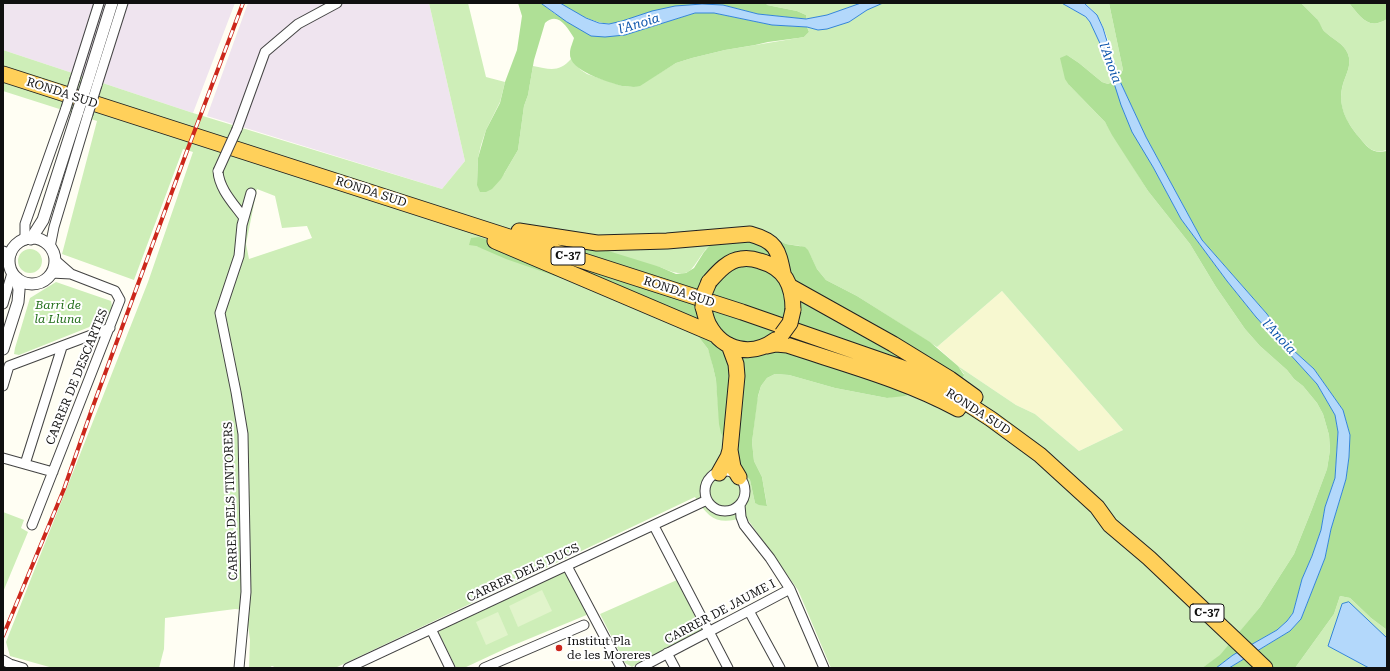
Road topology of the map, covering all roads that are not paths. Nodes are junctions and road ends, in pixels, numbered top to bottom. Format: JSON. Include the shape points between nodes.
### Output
{"nodes":[{"id":1,"x":99,"y":3,"type":"edge"},
{"id":2,"x":112,"y":3,"type":"edge"},
{"id":3,"x":123,"y":3,"type":"edge"},
{"id":4,"x":337,"y":3,"type":"edge"},
{"id":5,"x":3,"y":74,"type":"edge"},
{"id":6,"x":92,"y":84,"type":"junction"},
{"id":7,"x":83,"y":112,"type":"junction"},
{"id":8,"x":251,"y":193,"type":"dead end"},
{"id":9,"x":444,"y":215,"type":"junction"},
{"id":10,"x":244,"y":218,"type":"junction"},
{"id":11,"x":43,"y":220,"type":"junction"},
{"id":12,"x":28,"y":239,"type":"junction"},
{"id":13,"x":47,"y":245,"type":"junction"},
{"id":14,"x":7,"y":252,"type":"edge"},
{"id":15,"x":55,"y":260,"type":"junction"},
{"id":16,"x":51,"y":273,"type":"junction"},
{"id":17,"x":71,"y":274,"type":"junction"},
{"id":18,"x":783,"y":274,"type":"junction"},
{"id":19,"x":14,"y":275,"type":"junction"},
{"id":20,"x":35,"y":284,"type":"junction"},
{"id":21,"x":791,"y":287,"type":"junction"},
{"id":22,"x":18,"y":302,"type":"junction"},
{"id":23,"x":3,"y":304,"type":"edge"},
{"id":24,"x":110,"y":328,"type":"junction"},
{"id":25,"x":716,"y":335,"type":"junction"},
{"id":26,"x":729,"y":345,"type":"junction"},
{"id":27,"x":767,"y":346,"type":"junction"},
{"id":28,"x":62,"y":347,"type":"junction"},
{"id":29,"x":3,"y":349,"type":"edge"},
{"id":30,"x":752,"y":350,"type":"junction"},
{"id":31,"x":737,"y":376,"type":"junction"},
{"id":32,"x":3,"y":386,"type":"edge"},
{"id":33,"x":730,"y":450,"type":"junction"},
{"id":34,"x":3,"y":458,"type":"edge"},
{"id":35,"x":25,"y":464,"type":"junction"},
{"id":36,"x":53,"y":472,"type":"junction"},
{"id":37,"x":719,"y":472,"type":"junction"},
{"id":38,"x":739,"y":477,"type":"junction"},
{"id":39,"x":707,"y":500,"type":"junction"},
{"id":40,"x":740,"y":505,"type":"junction"},
{"id":41,"x":1097,"y":507,"type":"junction"},
{"id":42,"x":32,"y":525,"type":"dead end"},
{"id":43,"x":654,"y":526,"type":"junction"},
{"id":44,"x":567,"y":566,"type":"junction"},
{"id":45,"x":790,"y":589,"type":"junction"},
{"id":46,"x":749,"y":611,"type":"junction"},
{"id":47,"x":584,"y":626,"type":"dead end"},
{"id":48,"x":432,"y":629,"type":"junction"},
{"id":49,"x":708,"y":631,"type":"junction"},
{"id":50,"x":667,"y":653,"type":"junction"},
{"id":51,"x":3,"y":660,"type":"edge"},
{"id":52,"x":352,"y":667,"type":"edge"},
{"id":53,"x":23,"y":668,"type":"edge"},
{"id":54,"x":239,"y":668,"type":"edge"},
{"id":55,"x":450,"y":668,"type":"edge"},
{"id":56,"x":484,"y":668,"type":"edge"},
{"id":57,"x":621,"y":668,"type":"edge"},
{"id":58,"x":640,"y":668,"type":"edge"},
{"id":59,"x":675,"y":668,"type":"edge"},
{"id":60,"x":728,"y":668,"type":"edge"},
{"id":61,"x":780,"y":668,"type":"edge"},
{"id":62,"x":824,"y":668,"type":"edge"},
{"id":63,"x":1266,"y":668,"type":"edge"}],
"edges":[{"from":1,"to":12,"type":"street","bridge":true,"via":[[76,79],[25,224]]},
{"from":2,"to":6,"type":"street"},
{"from":3,"to":6,"type":"street"},
{"from":4,"to":10,"type":"street","bridge":true,"via":[[298,24],[265,52],[237,129],[218,171],[218,180]]},
{"from":5,"to":9,"type":"highway","name":"RONDA SUD","number":"C-37"},
{"from":6,"to":7,"type":"street","bridge":true},
{"from":7,"to":11,"type":"street"},
{"from":7,"to":13,"type":"street","via":[[54,227]]},
{"from":8,"to":10,"type":"street","name":"CARRER DELS TINTORERS"},
{"from":9,"to":18,"type":"highway","via":[[467,216],[533,234],[597,243],[667,241],[750,234],[772,244],[779,254]]},
{"from":9,"to":25,"type":"highway","via":[[471,231]]},
{"from":9,"to":41,"type":"highway","name":"RONDA SUD","number":"C-37","via":[[742,312],[903,368],[948,391],[991,419],[1040,455]]},
{"from":10,"to":54,"type":"street","name":"CARRER DELS TINTORERS","via":[[239,256],[220,313],[243,434],[246,592]]},
{"from":11,"to":12,"type":"street"},
{"from":11,"to":13,"type":"street"},
{"from":12,"to":13,"type":"street","via":[[38,239]]},
{"from":12,"to":14,"type":"street"},
{"from":13,"to":15,"type":"street"},
{"from":14,"to":19,"type":"street"},
{"from":15,"to":16,"type":"street"},
{"from":15,"to":17,"type":"street","name":"CARRER DE DESCARTES"},
{"from":16,"to":17,"type":"street","name":"CARRER DE DESCARTES"},
{"from":16,"to":20,"type":"street"},
{"from":17,"to":24,"type":"street","name":"CARRER DE DESCARTES","via":[[115,291],[120,300]]},
{"from":18,"to":21,"type":"highway"},
{"from":18,"to":25,"type":"highway","bridge":true,"via":[[768,263],[752,259],[740,259],[720,269],[709,282],[704,294],[703,307],[709,325]]},
{"from":19,"to":20,"type":"street","via":[[22,282]]},
{"from":19,"to":22,"type":"street"},
{"from":19,"to":23,"type":"street"},
{"from":20,"to":22,"type":"street"},
{"from":21,"to":27,"type":"highway","bridge":true,"via":[[793,310],[790,323],[782,334]]},
{"from":21,"to":41,"type":"highway","via":[[893,344],[998,414],[1057,461]]},
{"from":22,"to":29,"type":"street"},
{"from":24,"to":28,"type":"street"},
{"from":24,"to":36,"type":"street","name":"CARRER DE DESCARTES"},
{"from":25,"to":26,"type":"highway"},
{"from":26,"to":30,"type":"highway"},
{"from":26,"to":31,"type":"highway","via":[[736,364]]},
{"from":27,"to":30,"type":"highway"},
{"from":27,"to":41,"type":"highway","via":[[787,345],[943,400],[988,425]]},
{"from":28,"to":32,"type":"street","via":[[10,366]]},
{"from":28,"to":35,"type":"street"},
{"from":30,"to":31,"type":"highway","via":[[741,364]]},
{"from":31,"to":33,"type":"highway"},
{"from":33,"to":37,"type":"highway"},
{"from":33,"to":38,"type":"highway","via":[[733,467]]},
{"from":34,"to":35,"type":"street"},
{"from":35,"to":36,"type":"street"},
{"from":36,"to":42,"type":"street","name":"CARRER DE DESCARTES"},
{"from":37,"to":38,"type":"street","via":[[729,472]]},
{"from":37,"to":39,"type":"street","via":[[708,481],[705,494]]},
{"from":38,"to":40,"type":"street","via":[[745,488]]},
{"from":39,"to":40,"type":"street","via":[[722,511],[729,511]]},
{"from":39,"to":43,"type":"street","name":"CARRER DELS DUCS"},
{"from":40,"to":45,"type":"street","via":[[744,525]]},
{"from":41,"to":63,"type":"highway","name":"RONDA SUD","number":"C-37","via":[[1110,525],[1149,558]]},
{"from":43,"to":44,"type":"street","name":"CARRER DELS DUCS"},
{"from":43,"to":49,"type":"street"},
{"from":44,"to":48,"type":"street","name":"CARRER DELS DUCS"},
{"from":44,"to":57,"type":"street"},
{"from":45,"to":46,"type":"street","name":"CARRER DE JAUME I"},
{"from":45,"to":62,"type":"street"},
{"from":46,"to":49,"type":"street","name":"CARRER DE JAUME I"},
{"from":46,"to":61,"type":"street"},
{"from":47,"to":56,"type":"street"},
{"from":48,"to":52,"type":"street","name":"CARRER DELS DUCS"},
{"from":48,"to":55,"type":"street"},
{"from":49,"to":50,"type":"street","name":"CARRER DE JAUME I"},
{"from":49,"to":60,"type":"street"},
{"from":50,"to":58,"type":"street","name":"CARRER DE JAUME I"},
{"from":50,"to":59,"type":"street"},
{"from":51,"to":53,"type":"street"}]}
